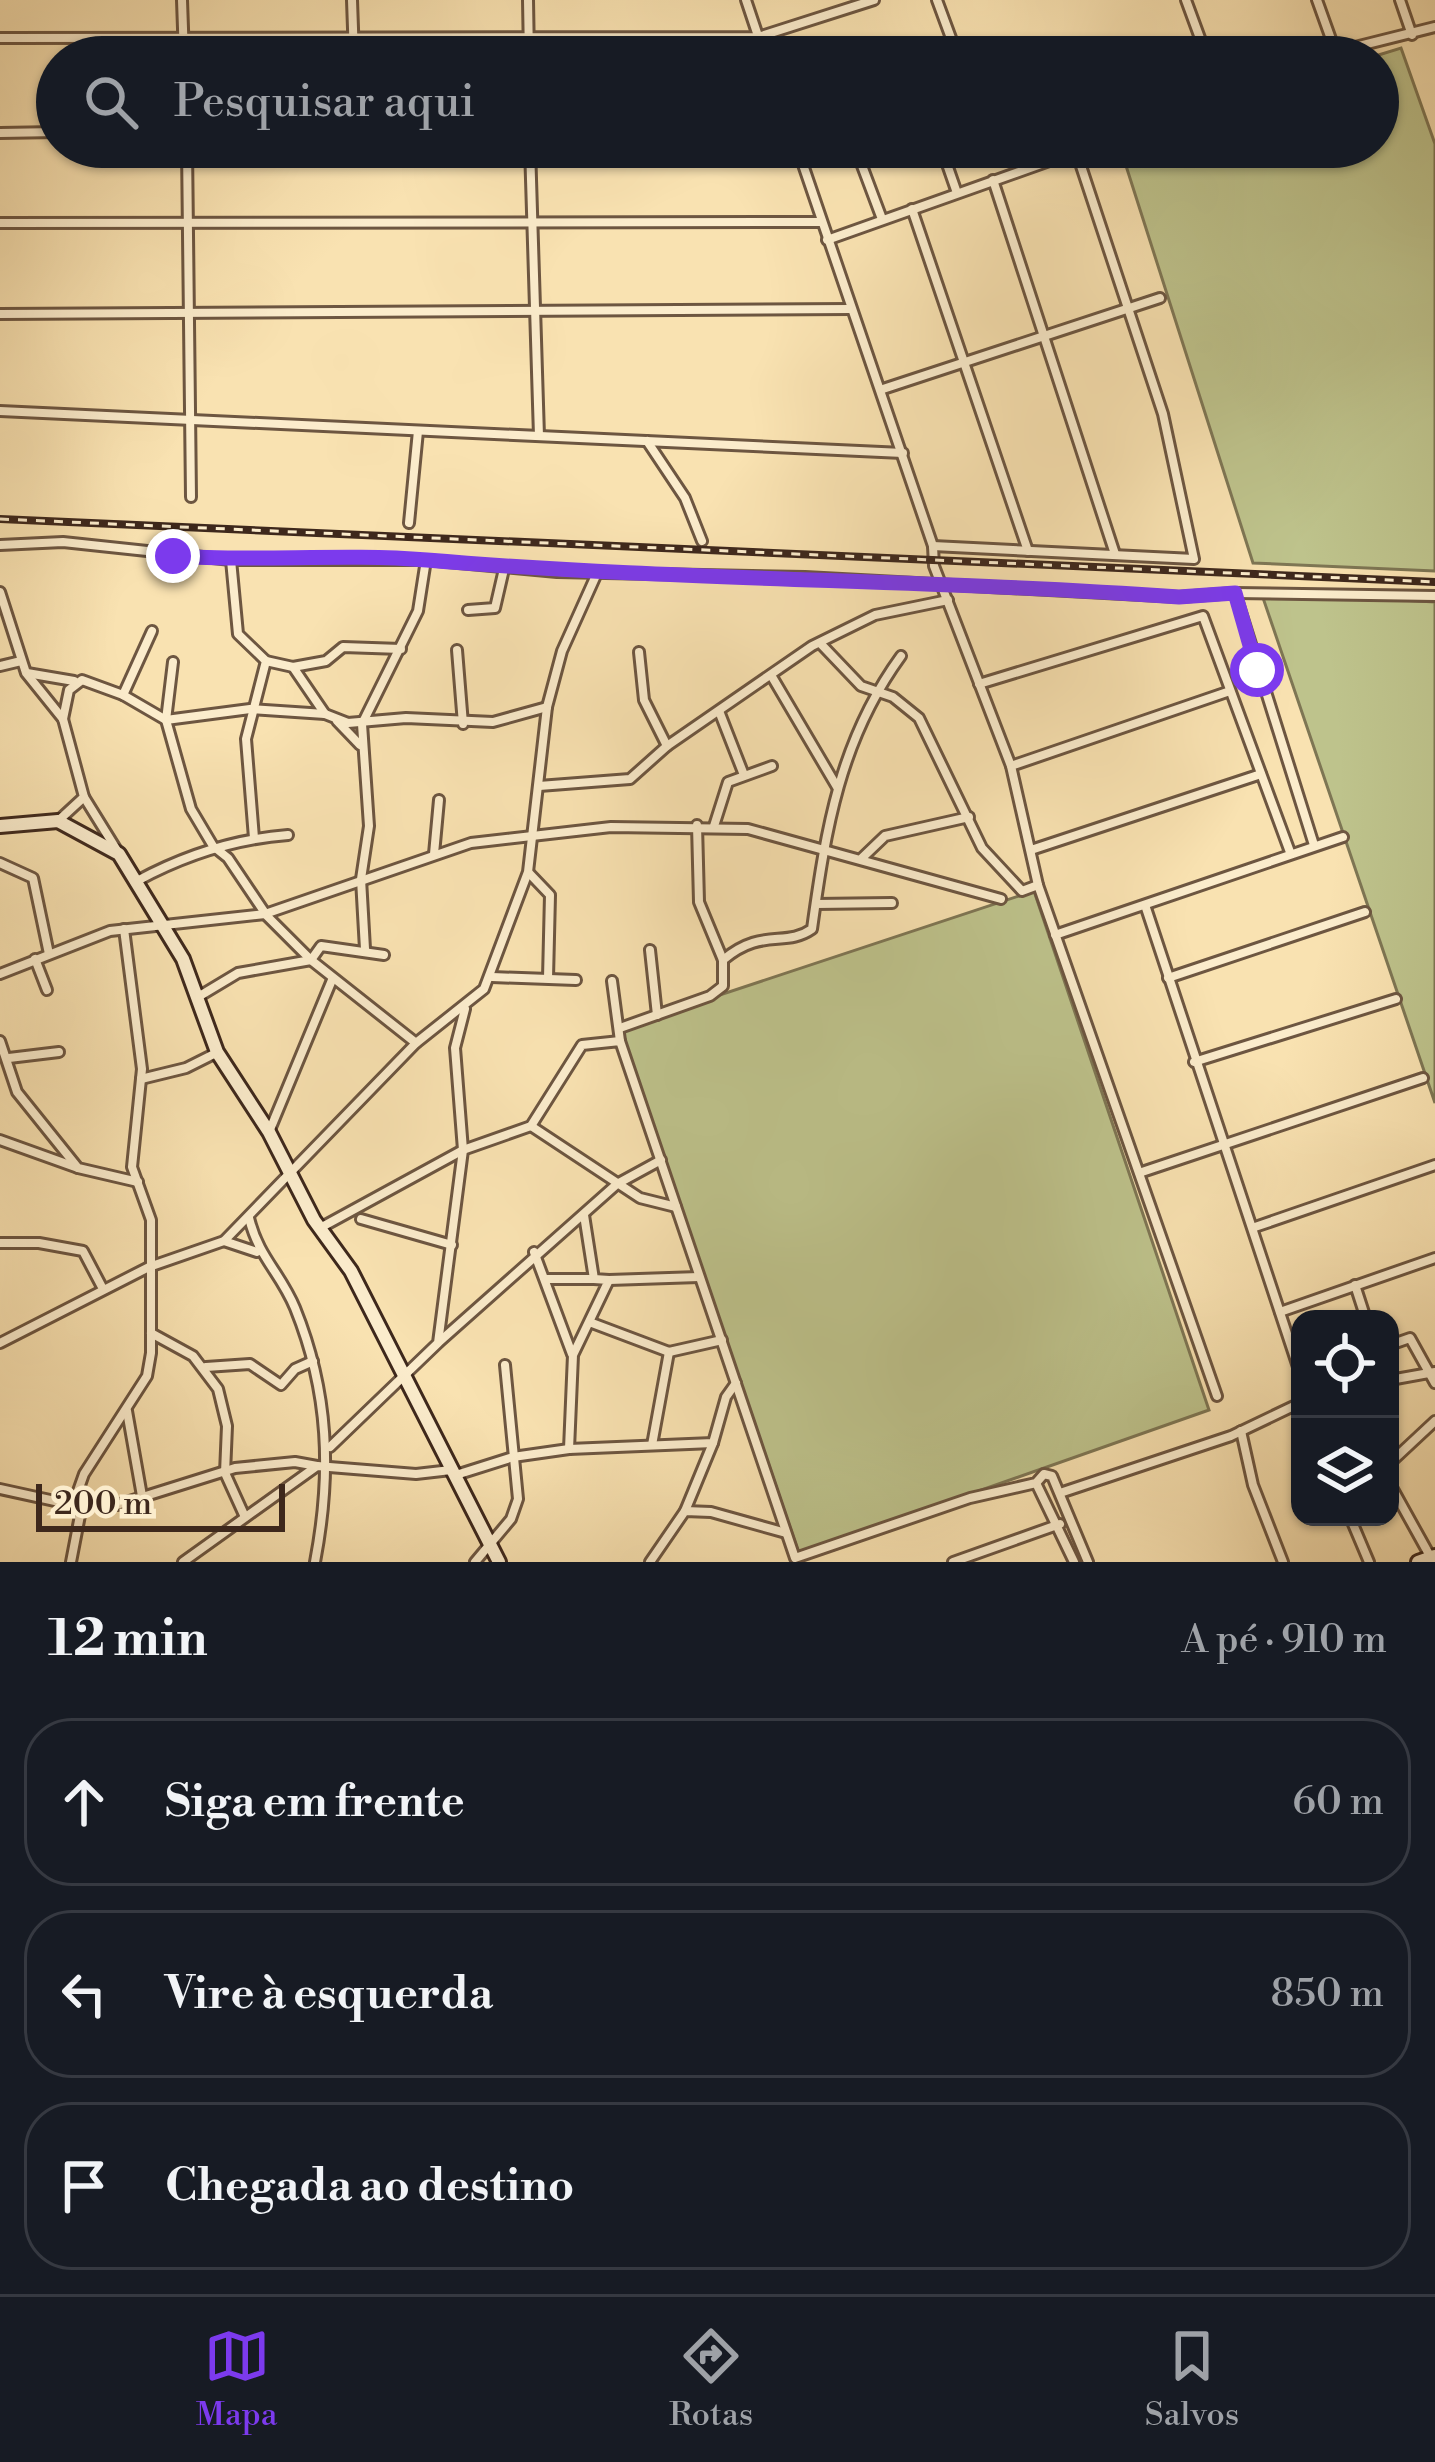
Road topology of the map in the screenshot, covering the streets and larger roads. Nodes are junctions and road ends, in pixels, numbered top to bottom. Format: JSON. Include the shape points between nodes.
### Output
{"nodes":[{"id":1,"x":182,"y":0,"type":"edge"},
{"id":2,"x":352,"y":0,"type":"edge"},
{"id":3,"x":528,"y":0,"type":"edge"},
{"id":4,"x":746,"y":0,"type":"edge"},
{"id":5,"x":874,"y":0,"type":"edge"},
{"id":6,"x":937,"y":0,"type":"edge"},
{"id":7,"x":1186,"y":0,"type":"edge"},
{"id":8,"x":1318,"y":0,"type":"edge"},
{"id":9,"x":1400,"y":0,"type":"edge"},
{"id":10,"x":1435,"y":26,"type":"edge"},
{"id":11,"x":1412,"y":34,"type":"junction"},
{"id":12,"x":183,"y":36,"type":"edge"},
{"id":13,"x":354,"y":36,"type":"edge"},
{"id":14,"x":529,"y":36,"type":"edge"},
{"id":15,"x":758,"y":36,"type":"edge"},
{"id":16,"x":761,"y":36,"type":"edge"},
{"id":17,"x":950,"y":36,"type":"edge"},
{"id":18,"x":1199,"y":36,"type":"edge"},
{"id":19,"x":1330,"y":36,"type":"edge"},
{"id":20,"x":1399,"y":37,"type":"edge"},
{"id":21,"x":0,"y":38,"type":"edge"},
{"id":22,"x":36,"y":38,"type":"edge"},
{"id":23,"x":36,"y":132,"type":"edge"},
{"id":24,"x":0,"y":133,"type":"edge"},
{"id":25,"x":187,"y":168,"type":"edge"},
{"id":26,"x":531,"y":168,"type":"edge"},
{"id":27,"x":804,"y":168,"type":"edge"},
{"id":28,"x":862,"y":168,"type":"edge"},
{"id":29,"x":948,"y":168,"type":"edge"},
{"id":30,"x":1027,"y":168,"type":"edge"},
{"id":31,"x":1081,"y":168,"type":"edge"},
{"id":32,"x":993,"y":180,"type":"junction"},
{"id":33,"x":957,"y":193,"type":"junction"},
{"id":34,"x":912,"y":209,"type":"junction"},
{"id":35,"x":188,"y":219,"type":"junction"},
{"id":36,"x":882,"y":219,"type":"junction"},
{"id":37,"x":820,"y":221,"type":"junction"},
{"id":38,"x":0,"y":223,"type":"edge"},
{"id":39,"x":532,"y":224,"type":"junction"},
{"id":40,"x":827,"y":240,"type":"junction"},
{"id":41,"x":1160,"y":298,"type":"dead end"},
{"id":42,"x":851,"y":309,"type":"junction"},
{"id":43,"x":1129,"y":310,"type":"junction"},
{"id":44,"x":190,"y":312,"type":"junction"},
{"id":45,"x":533,"y":313,"type":"junction"},
{"id":46,"x":0,"y":314,"type":"edge"},
{"id":47,"x":1046,"y":334,"type":"junction"},
{"id":48,"x":962,"y":361,"type":"junction"},
{"id":49,"x":883,"y":389,"type":"junction"},
{"id":50,"x":0,"y":411,"type":"edge"},
{"id":51,"x":192,"y":420,"type":"junction"},
{"id":52,"x":418,"y":431,"type":"junction"},
{"id":53,"x":538,"y":436,"type":"junction"},
{"id":54,"x":647,"y":441,"type":"junction"},
{"id":55,"x":903,"y":453,"type":"junction"},
{"id":56,"x":191,"y":497,"type":"dead end"},
{"id":57,"x":409,"y":524,"type":"dead end"},
{"id":58,"x":702,"y":541,"type":"dead end"},
{"id":59,"x":0,"y":545,"type":"edge"},
{"id":60,"x":933,"y":546,"type":"junction"},
{"id":61,"x":1028,"y":551,"type":"junction"},
{"id":62,"x":1115,"y":554,"type":"junction"},
{"id":63,"x":231,"y":560,"type":"junction"},
{"id":64,"x":426,"y":560,"type":"junction"},
{"id":65,"x":504,"y":568,"type":"junction"},
{"id":66,"x":598,"y":572,"type":"junction"},
{"id":67,"x":944,"y":583,"type":"junction"},
{"id":68,"x":0,"y":592,"type":"edge"},
{"id":69,"x":1235,"y":593,"type":"junction"},
{"id":70,"x":1435,"y":596,"type":"edge"},
{"id":71,"x":948,"y":600,"type":"junction"},
{"id":72,"x":468,"y":610,"type":"dead end"},
{"id":73,"x":152,"y":631,"type":"dead end"},
{"id":74,"x":820,"y":643,"type":"junction"},
{"id":75,"x":401,"y":649,"type":"junction"},
{"id":76,"x":457,"y":650,"type":"dead end"},
{"id":77,"x":639,"y":652,"type":"dead end"},
{"id":78,"x":901,"y":656,"type":"dead end"},
{"id":79,"x":21,"y":661,"type":"junction"},
{"id":80,"x":266,"y":661,"type":"junction"},
{"id":81,"x":173,"y":662,"type":"dead end"},
{"id":82,"x":0,"y":666,"type":"edge"},
{"id":83,"x":293,"y":667,"type":"junction"},
{"id":84,"x":26,"y":673,"type":"junction"},
{"id":85,"x":771,"y":675,"type":"junction"},
{"id":86,"x":74,"y":681,"type":"junction"},
{"id":87,"x":979,"y":684,"type":"junction"},
{"id":88,"x":1230,"y":691,"type":"junction"},
{"id":89,"x":875,"y":692,"type":"junction"},
{"id":90,"x":123,"y":694,"type":"junction"},
{"id":91,"x":547,"y":707,"type":"junction"},
{"id":92,"x":250,"y":709,"type":"junction"},
{"id":93,"x":719,"y":711,"type":"junction"},
{"id":94,"x":326,"y":714,"type":"junction"},
{"id":95,"x":63,"y":719,"type":"junction"},
{"id":96,"x":166,"y":720,"type":"junction"},
{"id":97,"x":336,"y":720,"type":"junction"},
{"id":98,"x":362,"y":724,"type":"junction"},
{"id":99,"x":463,"y":724,"type":"junction"},
{"id":100,"x":360,"y":745,"type":"junction"},
{"id":101,"x":667,"y":746,"type":"junction"},
{"id":102,"x":772,"y":766,"type":"dead end"},
{"id":103,"x":1011,"y":766,"type":"junction"},
{"id":104,"x":1261,"y":774,"type":"junction"},
{"id":105,"x":744,"y":775,"type":"junction"},
{"id":106,"x":539,"y":787,"type":"junction"},
{"id":107,"x":837,"y":788,"type":"junction"},
{"id":108,"x":84,"y":797,"type":"junction"},
{"id":109,"x":439,"y":800,"type":"dead end"},
{"id":110,"x":969,"y":817,"type":"junction"},
{"id":111,"x":58,"y":821,"type":"junction"},
{"id":112,"x":697,"y":825,"type":"junction"},
{"id":113,"x":0,"y":826,"type":"edge"},
{"id":114,"x":713,"y":826,"type":"junction"},
{"id":115,"x":289,"y":835,"type":"dead end"},
{"id":116,"x":534,"y":837,"type":"junction"},
{"id":117,"x":1342,"y":837,"type":"dead end"},
{"id":118,"x":254,"y":838,"type":"junction"},
{"id":119,"x":1314,"y":845,"type":"junction"},
{"id":120,"x":829,"y":849,"type":"junction"},
{"id":121,"x":1034,"y":849,"type":"junction"},
{"id":122,"x":217,"y":850,"type":"junction"},
{"id":123,"x":1290,"y":852,"type":"junction"},
{"id":124,"x":119,"y":854,"type":"junction"},
{"id":125,"x":434,"y":854,"type":"junction"},
{"id":126,"x":862,"y":859,"type":"junction"},
{"id":127,"x":0,"y":863,"type":"edge"},
{"id":128,"x":528,"y":872,"type":"junction"},
{"id":129,"x":362,"y":879,"type":"junction"},
{"id":130,"x":137,"y":881,"type":"junction"},
{"id":131,"x":1038,"y":885,"type":"junction"},
{"id":132,"x":1000,"y":899,"type":"dead end"},
{"id":133,"x":892,"y":903,"type":"dead end"},
{"id":134,"x":815,"y":904,"type":"junction"},
{"id":135,"x":1144,"y":905,"type":"junction"},
{"id":136,"x":1365,"y":912,"type":"dead end"},
{"id":137,"x":265,"y":914,"type":"junction"},
{"id":138,"x":162,"y":925,"type":"junction"},
{"id":139,"x":124,"y":929,"type":"junction"},
{"id":140,"x":1055,"y":935,"type":"junction"},
{"id":141,"x":365,"y":949,"type":"junction"},
{"id":142,"x":650,"y":950,"type":"dead end"},
{"id":143,"x":49,"y":954,"type":"junction"},
{"id":144,"x":384,"y":955,"type":"dead end"},
{"id":145,"x":35,"y":958,"type":"junction"},
{"id":146,"x":310,"y":960,"type":"junction"},
{"id":147,"x":722,"y":960,"type":"junction"},
{"id":148,"x":0,"y":974,"type":"edge"},
{"id":149,"x":492,"y":977,"type":"junction"},
{"id":150,"x":548,"y":978,"type":"junction"},
{"id":151,"x":1168,"y":978,"type":"junction"},
{"id":152,"x":332,"y":980,"type":"junction"},
{"id":153,"x":576,"y":980,"type":"dead end"},
{"id":154,"x":612,"y":981,"type":"dead end"},
{"id":155,"x":47,"y":990,"type":"dead end"},
{"id":156,"x":198,"y":997,"type":"junction"},
{"id":157,"x":1396,"y":999,"type":"dead end"},
{"id":158,"x":466,"y":1008,"type":"junction"},
{"id":159,"x":657,"y":1015,"type":"junction"},
{"id":160,"x":620,"y":1028,"type":"junction"},
{"id":161,"x":0,"y":1041,"type":"edge"},
{"id":162,"x":620,"y":1041,"type":"junction"},
{"id":163,"x":416,"y":1043,"type":"junction"},
{"id":164,"x":58,"y":1052,"type":"dead end"},
{"id":165,"x":217,"y":1052,"type":"junction"},
{"id":166,"x":9,"y":1058,"type":"junction"},
{"id":167,"x":1194,"y":1062,"type":"junction"},
{"id":168,"x":1424,"y":1078,"type":"dead end"},
{"id":169,"x":141,"y":1079,"type":"junction"},
{"id":170,"x":531,"y":1126,"type":"junction"},
{"id":171,"x":269,"y":1132,"type":"junction"},
{"id":172,"x":0,"y":1140,"type":"edge"},
{"id":173,"x":1226,"y":1145,"type":"junction"},
{"id":174,"x":464,"y":1150,"type":"junction"},
{"id":175,"x":662,"y":1160,"type":"junction"},
{"id":176,"x":1435,"y":1165,"type":"edge"},
{"id":177,"x":78,"y":1168,"type":"junction"},
{"id":178,"x":1142,"y":1172,"type":"junction"},
{"id":179,"x":289,"y":1173,"type":"junction"},
{"id":180,"x":138,"y":1182,"type":"junction"},
{"id":181,"x":617,"y":1184,"type":"junction"},
{"id":182,"x":676,"y":1207,"type":"junction"},
{"id":183,"x":584,"y":1214,"type":"junction"},
{"id":184,"x":248,"y":1217,"type":"junction"},
{"id":185,"x":361,"y":1219,"type":"dead end"},
{"id":186,"x":1254,"y":1227,"type":"junction"},
{"id":187,"x":320,"y":1228,"type":"junction"},
{"id":188,"x":224,"y":1241,"type":"junction"},
{"id":189,"x":0,"y":1243,"type":"edge"},
{"id":190,"x":452,"y":1245,"type":"junction"},
{"id":191,"x":534,"y":1252,"type":"junction"},
{"id":192,"x":258,"y":1253,"type":"junction"},
{"id":193,"x":1434,"y":1261,"type":"edge"},
{"id":194,"x":149,"y":1267,"type":"junction"},
{"id":195,"x":699,"y":1277,"type":"junction"},
{"id":196,"x":546,"y":1279,"type":"junction"},
{"id":197,"x":594,"y":1279,"type":"junction"},
{"id":198,"x":609,"y":1280,"type":"junction"},
{"id":199,"x":1355,"y":1285,"type":"junction"},
{"id":200,"x":103,"y":1289,"type":"junction"},
{"id":201,"x":1363,"y":1310,"type":"edge"},
{"id":202,"x":1280,"y":1312,"type":"junction"},
{"id":203,"x":592,"y":1323,"type":"junction"},
{"id":204,"x":151,"y":1333,"type":"junction"},
{"id":205,"x":723,"y":1340,"type":"junction"},
{"id":206,"x":437,"y":1342,"type":"junction"},
{"id":207,"x":1399,"y":1342,"type":"edge"},
{"id":208,"x":1,"y":1344,"type":"edge"},
{"id":209,"x":1291,"y":1345,"type":"edge"},
{"id":210,"x":669,"y":1352,"type":"junction"},
{"id":211,"x":572,"y":1355,"type":"junction"},
{"id":212,"x":313,"y":1361,"type":"junction"},
{"id":213,"x":505,"y":1365,"type":"dead end"},
{"id":214,"x":206,"y":1367,"type":"junction"},
{"id":215,"x":1431,"y":1372,"type":"edge"},
{"id":216,"x":399,"y":1374,"type":"junction"},
{"id":217,"x":1399,"y":1378,"type":"edge"},
{"id":218,"x":737,"y":1382,"type":"junction"},
{"id":219,"x":1435,"y":1383,"type":"edge"},
{"id":220,"x":1217,"y":1396,"type":"dead end"},
{"id":221,"x":1291,"y":1407,"type":"edge"},
{"id":222,"x":126,"y":1409,"type":"junction"},
{"id":223,"x":1435,"y":1421,"type":"edge"},
{"id":224,"x":1241,"y":1431,"type":"junction"},
{"id":225,"x":713,"y":1443,"type":"junction"},
{"id":226,"x":652,"y":1445,"type":"junction"},
{"id":227,"x":330,"y":1447,"type":"junction"},
{"id":228,"x":569,"y":1449,"type":"junction"},
{"id":229,"x":1399,"y":1455,"type":"edge"},
{"id":230,"x":513,"y":1457,"type":"junction"},
{"id":231,"x":322,"y":1465,"type":"junction"},
{"id":232,"x":226,"y":1473,"type":"junction"},
{"id":233,"x":454,"y":1473,"type":"junction"},
{"id":234,"x":1036,"y":1483,"type":"junction"},
{"id":235,"x":0,"y":1489,"type":"edge"},
{"id":236,"x":1060,"y":1493,"type":"junction"},
{"id":237,"x":142,"y":1497,"type":"junction"},
{"id":238,"x":1399,"y":1502,"type":"edge"},
{"id":239,"x":78,"y":1504,"type":"junction"},
{"id":240,"x":686,"y":1510,"type":"junction"},
{"id":241,"x":245,"y":1517,"type":"junction"},
{"id":242,"x":1060,"y":1524,"type":"junction"},
{"id":243,"x":1354,"y":1526,"type":"edge"},
{"id":244,"x":787,"y":1534,"type":"junction"},
{"id":245,"x":489,"y":1542,"type":"junction"},
{"id":246,"x":1428,"y":1559,"type":"edge"},
{"id":247,"x":71,"y":1562,"type":"edge"},
{"id":248,"x":183,"y":1562,"type":"edge"},
{"id":249,"x":315,"y":1562,"type":"edge"},
{"id":250,"x":475,"y":1562,"type":"edge"},
{"id":251,"x":500,"y":1562,"type":"edge"},
{"id":252,"x":650,"y":1562,"type":"edge"},
{"id":253,"x":953,"y":1562,"type":"edge"},
{"id":254,"x":1074,"y":1562,"type":"edge"},
{"id":255,"x":1088,"y":1562,"type":"edge"},
{"id":256,"x":1283,"y":1562,"type":"edge"},
{"id":257,"x":1370,"y":1562,"type":"edge"}],
"edges":[{"from":1,"to":12,"type":"street"},
{"from":2,"to":13,"type":"street"},
{"from":3,"to":14,"type":"street"},
{"from":4,"to":15,"type":"street"},
{"from":5,"to":16,"type":"street"},
{"from":6,"to":17,"type":"street"},
{"from":7,"to":18,"type":"street"},
{"from":8,"to":19,"type":"street"},
{"from":9,"to":11,"type":"street"},
{"from":10,"to":11,"type":"street"},
{"from":11,"to":20,"type":"street"},
{"from":21,"to":22,"type":"street"},
{"from":23,"to":24,"type":"street"},
{"from":25,"to":35,"type":"street"},
{"from":26,"to":39,"type":"street"},
{"from":27,"to":37,"type":"street"},
{"from":28,"to":36,"type":"street"},
{"from":29,"to":33,"type":"street"},
{"from":30,"to":32,"type":"street"},
{"from":31,"to":43,"type":"street"},
{"from":32,"to":33,"type":"street"},
{"from":32,"to":47,"type":"street"},
{"from":33,"to":34,"type":"street"},
{"from":34,"to":36,"type":"street"},
{"from":34,"to":48,"type":"street"},
{"from":35,"to":38,"type":"street"},
{"from":35,"to":39,"type":"street"},
{"from":35,"to":44,"type":"street"},
{"from":36,"to":40,"type":"street"},
{"from":37,"to":39,"type":"street"},
{"from":37,"to":40,"type":"street"},
{"from":39,"to":45,"type":"street"},
{"from":40,"to":42,"type":"street"},
{"from":41,"to":43,"type":"street"},
{"from":42,"to":45,"type":"street"},
{"from":42,"to":49,"type":"street"},
{"from":43,"to":47,"type":"street"},
{"from":43,"to":62,"type":"street","via":[[1195,557]]},
{"from":44,"to":45,"type":"street"},
{"from":44,"to":46,"type":"street"},
{"from":44,"to":51,"type":"street"},
{"from":45,"to":53,"type":"street"},
{"from":47,"to":48,"type":"street"},
{"from":47,"to":62,"type":"street"},
{"from":48,"to":49,"type":"street"},
{"from":48,"to":61,"type":"street"},
{"from":49,"to":55,"type":"street"},
{"from":50,"to":51,"type":"street"},
{"from":51,"to":52,"type":"street"},
{"from":51,"to":56,"type":"street"},
{"from":52,"to":53,"type":"street"},
{"from":52,"to":57,"type":"street"},
{"from":53,"to":54,"type":"street"},
{"from":54,"to":55,"type":"street"},
{"from":54,"to":58,"type":"street"},
{"from":55,"to":60,"type":"street"},
{"from":59,"to":63,"type":"street","via":[[63,542]]},
{"from":60,"to":61,"type":"street"},
{"from":60,"to":67,"type":"street"},
{"from":61,"to":62,"type":"street"},
{"from":63,"to":64,"type":"street"},
{"from":63,"to":80,"type":"street","via":[[238,634]]},
{"from":64,"to":65,"type":"street"},
{"from":64,"to":75,"type":"street","via":[[418,611]]},
{"from":65,"to":66,"type":"street"},
{"from":65,"to":72,"type":"street","via":[[495,608]]},
{"from":66,"to":67,"type":"street"},
{"from":66,"to":91,"type":"street"},
{"from":67,"to":69,"type":"street"},
{"from":67,"to":71,"type":"street"},
{"from":68,"to":79,"type":"street"},
{"from":69,"to":70,"type":"street"},
{"from":69,"to":119,"type":"street"},
{"from":71,"to":74,"type":"street","via":[[875,615]]},
{"from":71,"to":87,"type":"street"},
{"from":73,"to":90,"type":"street"},
{"from":74,"to":85,"type":"street"},
{"from":74,"to":89,"type":"street"},
{"from":75,"to":83,"type":"street","via":[[343,647],[326,661]]},
{"from":75,"to":98,"type":"street"},
{"from":76,"to":99,"type":"street"},
{"from":77,"to":101,"type":"street","via":[[644,700]]},
{"from":78,"to":89,"type":"street"},
{"from":79,"to":82,"type":"street"},
{"from":79,"to":84,"type":"street"},
{"from":80,"to":83,"type":"street"},
{"from":80,"to":92,"type":"street"},
{"from":81,"to":96,"type":"street"},
{"from":83,"to":94,"type":"street"},
{"from":84,"to":86,"type":"street"},
{"from":84,"to":95,"type":"street"},
{"from":85,"to":93,"type":"street"},
{"from":85,"to":107,"type":"street"},
{"from":86,"to":90,"type":"street"},
{"from":86,"to":95,"type":"street"},
{"from":87,"to":88,"type":"street","via":[[1200,615]]},
{"from":87,"to":103,"type":"street"},
{"from":88,"to":103,"type":"street"},
{"from":88,"to":104,"type":"street"},
{"from":89,"to":107,"type":"street"},
{"from":89,"to":110,"type":"street","via":[[919,718]]},
{"from":90,"to":96,"type":"street"},
{"from":91,"to":99,"type":"street"},
{"from":91,"to":106,"type":"street"},
{"from":92,"to":94,"type":"street"},
{"from":92,"to":96,"type":"street"},
{"from":92,"to":118,"type":"street","via":[[245,772]]},
{"from":93,"to":101,"type":"street"},
{"from":93,"to":105,"type":"street"},
{"from":94,"to":97,"type":"street"},
{"from":95,"to":108,"type":"street"},
{"from":96,"to":122,"type":"street","via":[[191,809]]},
{"from":97,"to":98,"type":"street"},
{"from":97,"to":100,"type":"street"},
{"from":98,"to":99,"type":"street"},
{"from":98,"to":100,"type":"street"},
{"from":100,"to":129,"type":"street","via":[[369,826]]},
{"from":101,"to":106,"type":"street","via":[[630,778]]},
{"from":102,"to":105,"type":"street"},
{"from":103,"to":121,"type":"street"},
{"from":104,"to":121,"type":"street"},
{"from":104,"to":123,"type":"street"},
{"from":105,"to":114,"type":"street","via":[[728,782]]},
{"from":106,"to":116,"type":"street"},
{"from":107,"to":120,"type":"street"},
{"from":108,"to":111,"type":"street"},
{"from":108,"to":124,"type":"street"},
{"from":109,"to":125,"type":"street"},
{"from":110,"to":126,"type":"street","via":[[885,836]]},
{"from":110,"to":131,"type":"street","via":[[996,866],[1022,891]]},
{"from":111,"to":113,"type":"street"},
{"from":111,"to":124,"type":"street"},
{"from":112,"to":114,"type":"street"},
{"from":112,"to":116,"type":"street"},
{"from":112,"to":147,"type":"street","via":[[699,902]]},
{"from":114,"to":120,"type":"street"},
{"from":115,"to":118,"type":"street"},
{"from":116,"to":125,"type":"street"},
{"from":116,"to":128,"type":"street"},
{"from":117,"to":119,"type":"street"},
{"from":118,"to":122,"type":"street"},
{"from":119,"to":123,"type":"street"},
{"from":120,"to":126,"type":"street"},
{"from":120,"to":134,"type":"street"},
{"from":121,"to":131,"type":"street"},
{"from":122,"to":130,"type":"street"},
{"from":122,"to":137,"type":"street"},
{"from":123,"to":135,"type":"street"},
{"from":124,"to":130,"type":"street"},
{"from":125,"to":129,"type":"street"},
{"from":126,"to":132,"type":"street"},
{"from":127,"to":143,"type":"street","via":[[33,878]]},
{"from":128,"to":149,"type":"street"},
{"from":128,"to":150,"type":"street","via":[[550,895]]},
{"from":129,"to":137,"type":"street"},
{"from":129,"to":141,"type":"street"},
{"from":130,"to":138,"type":"street"},
{"from":131,"to":140,"type":"street"},
{"from":133,"to":134,"type":"street"},
{"from":134,"to":147,"type":"street","via":[[808,934],[753,939]]},
{"from":135,"to":140,"type":"street"},
{"from":135,"to":151,"type":"street"},
{"from":136,"to":151,"type":"street"},
{"from":137,"to":138,"type":"street"},
{"from":137,"to":146,"type":"street"},
{"from":138,"to":139,"type":"street"},
{"from":138,"to":156,"type":"street"},
{"from":139,"to":143,"type":"street"},
{"from":139,"to":169,"type":"street"},
{"from":140,"to":178,"type":"street"},
{"from":141,"to":144,"type":"street"},
{"from":141,"to":146,"type":"street","via":[[321,946]]},
{"from":142,"to":159,"type":"street"},
{"from":143,"to":145,"type":"street"},
{"from":145,"to":148,"type":"street"},
{"from":145,"to":155,"type":"street"},
{"from":146,"to":152,"type":"street"},
{"from":146,"to":156,"type":"street","via":[[238,973]]},
{"from":147,"to":159,"type":"street","via":[[718,992]]},
{"from":149,"to":150,"type":"street"},
{"from":149,"to":158,"type":"street"},
{"from":150,"to":153,"type":"street"},
{"from":151,"to":167,"type":"street"},
{"from":152,"to":163,"type":"street"},
{"from":152,"to":171,"type":"street"},
{"from":154,"to":160,"type":"street"},
{"from":156,"to":165,"type":"street"},
{"from":157,"to":167,"type":"street"},
{"from":158,"to":163,"type":"street"},
{"from":158,"to":174,"type":"street","via":[[454,1048]]},
{"from":159,"to":160,"type":"street"},
{"from":160,"to":162,"type":"street"},
{"from":161,"to":166,"type":"street"},
{"from":162,"to":170,"type":"street","via":[[582,1045]]},
{"from":162,"to":175,"type":"street"},
{"from":163,"to":179,"type":"street"},
{"from":164,"to":166,"type":"street"},
{"from":165,"to":169,"type":"street"},
{"from":165,"to":171,"type":"street"},
{"from":166,"to":177,"type":"street","via":[[17,1092]]},
{"from":167,"to":173,"type":"street"},
{"from":168,"to":173,"type":"street"},
{"from":169,"to":180,"type":"street","via":[[132,1138]]},
{"from":170,"to":174,"type":"street"},
{"from":170,"to":181,"type":"street"},
{"from":171,"to":179,"type":"street"},
{"from":172,"to":177,"type":"street"},
{"from":173,"to":178,"type":"street"},
{"from":173,"to":186,"type":"street"},
{"from":174,"to":187,"type":"street"},
{"from":174,"to":190,"type":"street"},
{"from":175,"to":181,"type":"street"},
{"from":175,"to":182,"type":"street"},
{"from":176,"to":186,"type":"street"},
{"from":177,"to":180,"type":"street"},
{"from":178,"to":220,"type":"street"},
{"from":179,"to":184,"type":"street"},
{"from":179,"to":187,"type":"street"},
{"from":180,"to":194,"type":"street","via":[[151,1220]]},
{"from":181,"to":182,"type":"street"},
{"from":181,"to":183,"type":"street"},
{"from":182,"to":195,"type":"street"},
{"from":183,"to":191,"type":"street"},
{"from":183,"to":197,"type":"street"},
{"from":184,"to":188,"type":"street"},
{"from":184,"to":192,"type":"street"},
{"from":185,"to":190,"type":"street"},
{"from":186,"to":202,"type":"street"},
{"from":187,"to":216,"type":"street","via":[[390,1343]]},
{"from":188,"to":192,"type":"street"},
{"from":188,"to":194,"type":"street"},
{"from":189,"to":200,"type":"street","via":[[82,1252]]},
{"from":190,"to":206,"type":"street"},
{"from":191,"to":196,"type":"street"},
{"from":191,"to":206,"type":"street"},
{"from":192,"to":212,"type":"street","via":[[293,1304]]},
{"from":193,"to":199,"type":"street"},
{"from":194,"to":200,"type":"street"},
{"from":194,"to":204,"type":"street"},
{"from":195,"to":198,"type":"street"},
{"from":195,"to":205,"type":"street"},
{"from":196,"to":197,"type":"street"},
{"from":196,"to":211,"type":"street"},
{"from":197,"to":198,"type":"street"},
{"from":198,"to":203,"type":"street"},
{"from":199,"to":201,"type":"street"},
{"from":199,"to":202,"type":"street"},
{"from":200,"to":208,"type":"street"},
{"from":202,"to":209,"type":"street"},
{"from":203,"to":210,"type":"street"},
{"from":203,"to":211,"type":"street"},
{"from":204,"to":214,"type":"street"},
{"from":204,"to":222,"type":"street","via":[[147,1376]]},
{"from":205,"to":210,"type":"street"},
{"from":205,"to":218,"type":"street"},
{"from":206,"to":216,"type":"street"},
{"from":207,"to":215,"type":"street","via":[[1410,1338]]},
{"from":210,"to":226,"type":"street"},
{"from":211,"to":228,"type":"street"},
{"from":212,"to":214,"type":"street","via":[[281,1385],[250,1364]]},
{"from":212,"to":227,"type":"street"},
{"from":213,"to":230,"type":"street"},
{"from":214,"to":232,"type":"street","via":[[227,1426]]},
{"from":215,"to":217,"type":"street"},
{"from":215,"to":219,"type":"street"},
{"from":216,"to":227,"type":"street"},
{"from":216,"to":233,"type":"street"},
{"from":218,"to":225,"type":"street"},
{"from":218,"to":244,"type":"street"},
{"from":221,"to":224,"type":"street"},
{"from":222,"to":237,"type":"street"},
{"from":222,"to":239,"type":"street","via":[[84,1474]]},
{"from":223,"to":229,"type":"street"},
{"from":224,"to":236,"type":"street"},
{"from":224,"to":256,"type":"street","via":[[1252,1485]]},
{"from":225,"to":226,"type":"street"},
{"from":225,"to":240,"type":"street"},
{"from":226,"to":228,"type":"street"},
{"from":227,"to":231,"type":"street"},
{"from":228,"to":230,"type":"street"},
{"from":230,"to":233,"type":"street"},
{"from":230,"to":245,"type":"street","via":[[518,1499]]},
{"from":231,"to":232,"type":"street"},
{"from":231,"to":233,"type":"street"},
{"from":231,"to":241,"type":"street"},
{"from":231,"to":249,"type":"street"},
{"from":232,"to":237,"type":"street"},
{"from":232,"to":241,"type":"street"},
{"from":233,"to":245,"type":"street"},
{"from":234,"to":236,"type":"street","via":[[1052,1476]]},
{"from":234,"to":242,"type":"street"},
{"from":234,"to":244,"type":"street","via":[[795,1558]]},
{"from":235,"to":239,"type":"street"},
{"from":236,"to":255,"type":"street"},
{"from":237,"to":239,"type":"street"},
{"from":238,"to":246,"type":"street"},
{"from":239,"to":247,"type":"street"},
{"from":240,"to":244,"type":"street"},
{"from":240,"to":252,"type":"street"},
{"from":241,"to":248,"type":"street"},
{"from":242,"to":253,"type":"street"},
{"from":242,"to":254,"type":"street"},
{"from":243,"to":257,"type":"street"},
{"from":245,"to":250,"type":"street"},
{"from":245,"to":251,"type":"street"}]}
